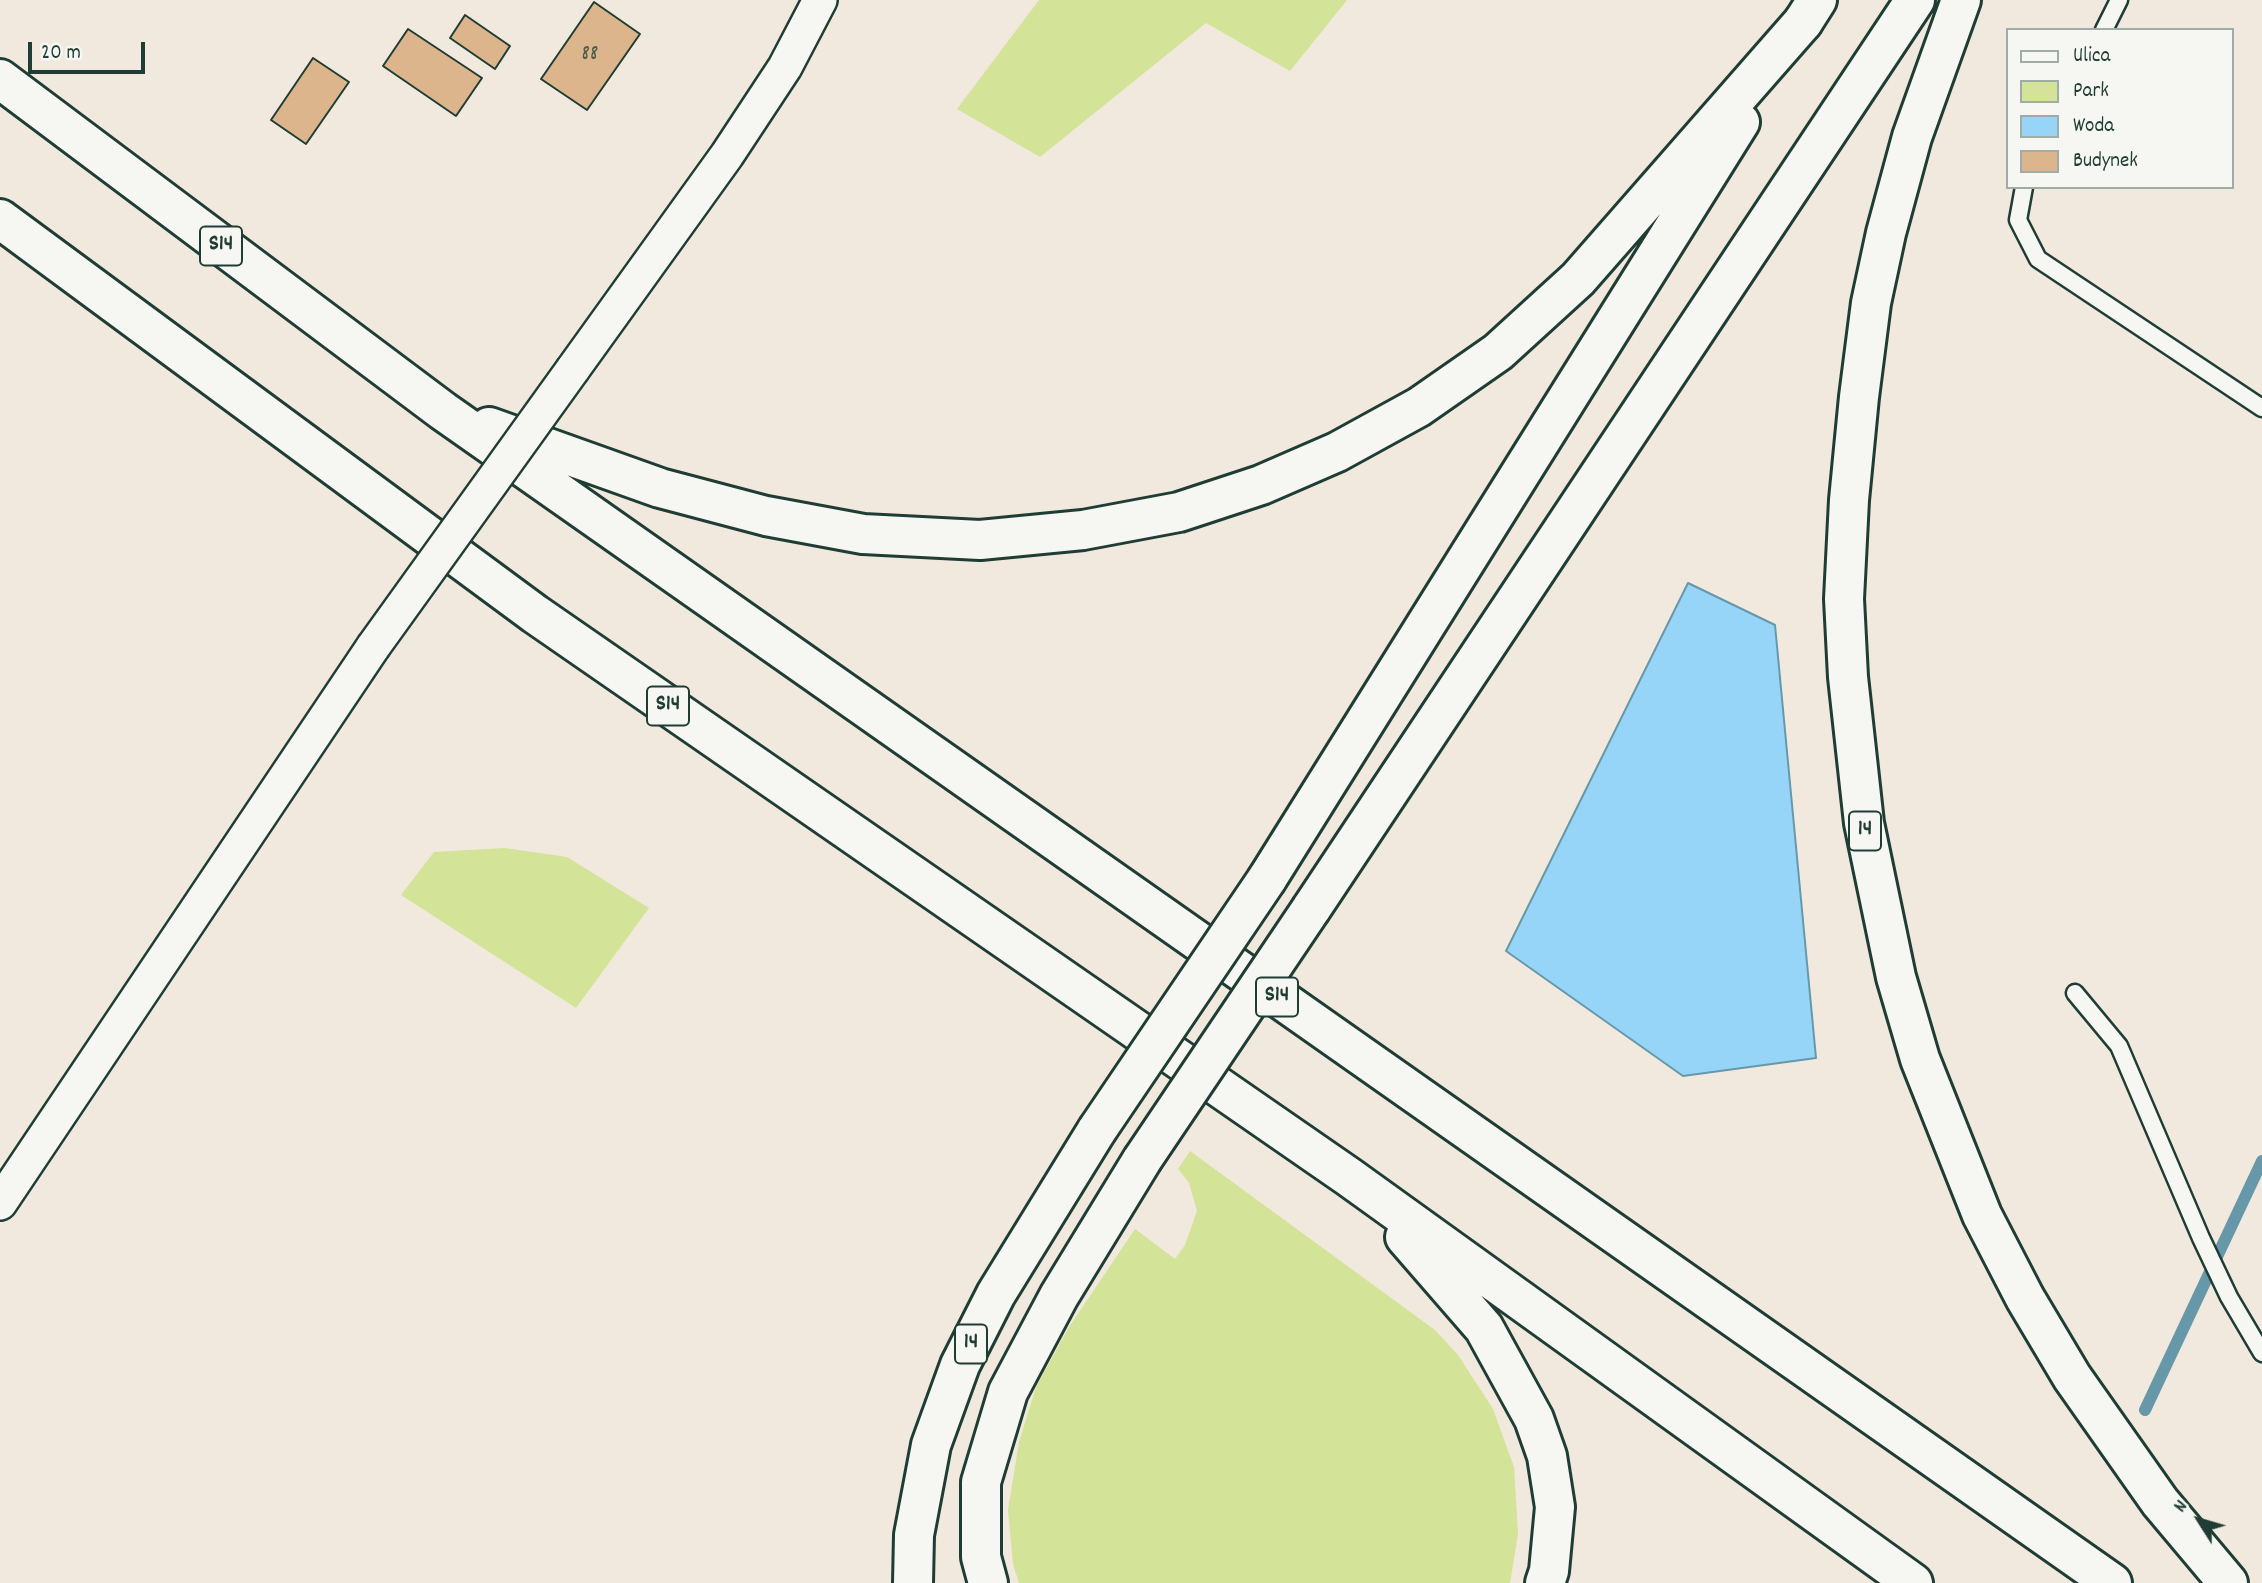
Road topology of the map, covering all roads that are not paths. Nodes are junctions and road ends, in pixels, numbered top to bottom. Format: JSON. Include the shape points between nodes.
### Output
{"nodes":[{"id":1,"x":820,"y":0,"type":"edge"},
{"id":2,"x":1915,"y":0,"type":"edge"},
{"id":3,"x":1961,"y":0,"type":"edge"},
{"id":4,"x":2119,"y":0,"type":"edge"},
{"id":5,"x":1810,"y":11,"type":"edge"},
{"id":6,"x":2105,"y":28,"type":"edge"},
{"id":7,"x":0,"y":79,"type":"edge"},
{"id":8,"x":2024,"y":189,"type":"edge"},
{"id":9,"x":0,"y":219,"type":"edge"},
{"id":10,"x":2262,"y":408,"type":"edge"},
{"id":11,"x":443,"y":411,"type":"junction"},
{"id":12,"x":2075,"y":993,"type":"dead end"},
{"id":13,"x":1349,"y":1177,"type":"junction"},
{"id":14,"x":0,"y":1203,"type":"edge"},
{"id":15,"x":2262,"y":1353,"type":"edge"},
{"id":16,"x":913,"y":1583,"type":"edge"},
{"id":17,"x":988,"y":1583,"type":"edge"},
{"id":18,"x":1545,"y":1583,"type":"edge"},
{"id":19,"x":1913,"y":1583,"type":"edge"},
{"id":20,"x":2112,"y":1583,"type":"edge"},
{"id":21,"x":2228,"y":1583,"type":"edge"}],
"edges":[{"from":1,"to":14,"type":"street","bridge":true,"via":[[785,67],[727,155],[373,647]]},
{"from":2,"to":17,"type":"highway","bridge":true,"via":[[1142,1160],[1059,1296],[1008,1392],[981,1482],[981,1557]]},
{"from":3,"to":21,"type":"highway","number":"14","via":[[1912,137],[1886,233],[1859,397],[1844,599],[1864,823],[1913,1036],[1982,1215],[2072,1377],[2160,1502]]},
{"from":4,"to":6,"type":"lane"},
{"from":5,"to":11,"type":"highway","via":[[1578,279],[1498,352],[1419,407],[1337,452],[1261,485],[1179,512],[1083,530],[980,540],[863,534],[765,516],[660,488]]},
{"from":5,"to":16,"type":"highway","number":"14","bridge":true,"via":[[1267,879],[1097,1130],[996,1294],[960,1365],[931,1445],[914,1535]]},
{"from":7,"to":11,"type":"highway","number":"S14"},
{"from":8,"to":10,"type":"lane","via":[[2018,220],[2038,259]]},
{"from":9,"to":13,"type":"highway","number":"S14","via":[[535,614]]},
{"from":11,"to":20,"type":"highway","number":"S14"},
{"from":12,"to":15,"type":"lane","via":[[2119,1046],[2201,1238]]},
{"from":13,"to":18,"type":"highway","via":[[1484,1328],[1534,1419],[1547,1456],[1555,1507]]},
{"from":13,"to":19,"type":"highway","number":"S14"}]}
